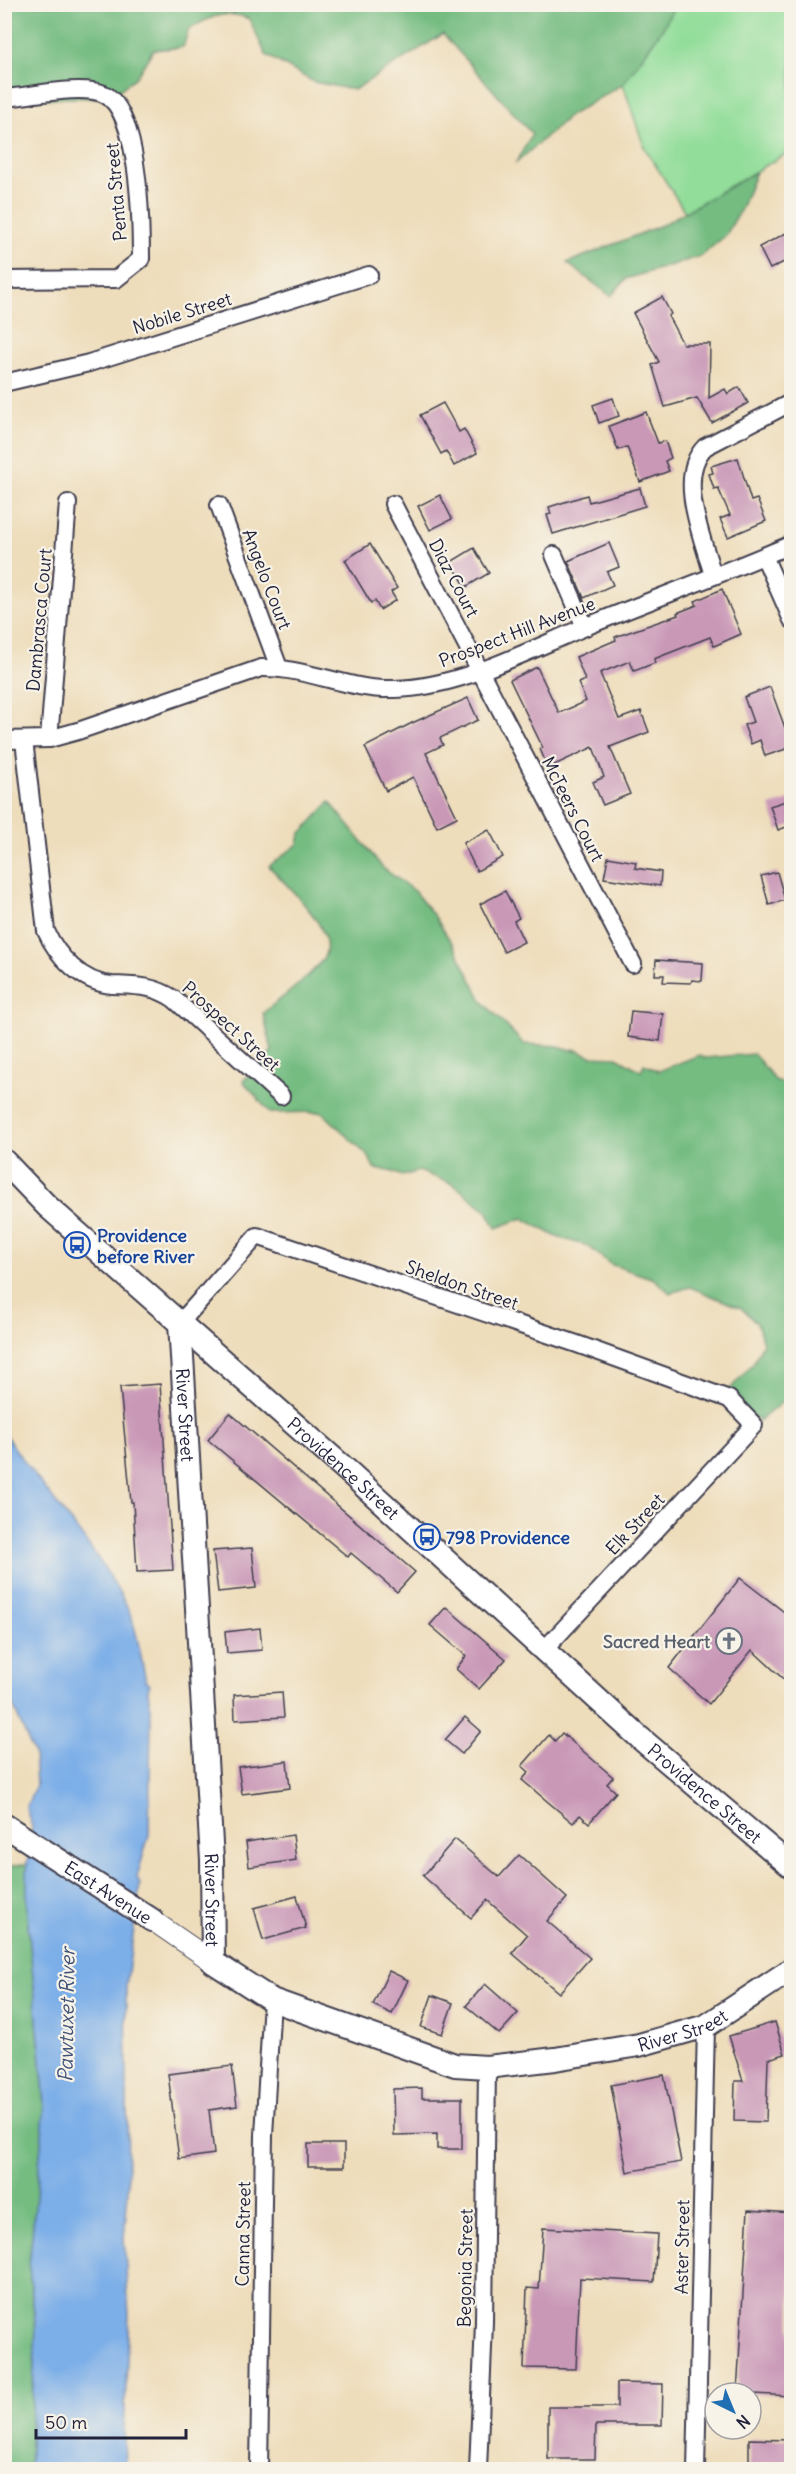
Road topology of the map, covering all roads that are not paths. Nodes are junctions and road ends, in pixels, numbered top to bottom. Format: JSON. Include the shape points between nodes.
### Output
{"nodes":[{"id":1,"x":4,"y":98,"type":"edge"},
{"id":2,"x":369,"y":275,"type":"dead end"},
{"id":3,"x":4,"y":280,"type":"edge"},
{"id":4,"x":4,"y":383,"type":"edge"},
{"id":5,"x":792,"y":402,"type":"edge"},
{"id":6,"x":68,"y":504,"type":"dead end"},
{"id":7,"x":393,"y":504,"type":"dead end"},
{"id":8,"x":219,"y":505,"type":"dead end"},
{"id":9,"x":792,"y":544,"type":"edge"},
{"id":10,"x":554,"y":555,"type":"dead end"},
{"id":11,"x":764,"y":556,"type":"junction"},
{"id":12,"x":713,"y":576,"type":"junction"},
{"id":13,"x":792,"y":620,"type":"edge"},
{"id":14,"x":585,"y":627,"type":"junction"},
{"id":15,"x":279,"y":668,"type":"junction"},
{"id":16,"x":481,"y":670,"type":"junction"},
{"id":17,"x":49,"y":739,"type":"junction"},
{"id":18,"x":4,"y":740,"type":"edge"},
{"id":19,"x":24,"y":740,"type":"junction"},
{"id":20,"x":633,"y":964,"type":"dead end"},
{"id":21,"x":281,"y":1096,"type":"dead end"},
{"id":22,"x":4,"y":1161,"type":"edge"},
{"id":23,"x":4,"y":1178,"type":"edge"},
{"id":24,"x":34,"y":1192,"type":"junction"},
{"id":25,"x":180,"y":1323,"type":"junction"},
{"id":26,"x":754,"y":1425,"type":"joint"},
{"id":27,"x":544,"y":1650,"type":"junction"},
{"id":28,"x":4,"y":1824,"type":"edge"},
{"id":29,"x":792,"y":1867,"type":"edge"},
{"id":30,"x":152,"y":1920,"type":"joint"},
{"id":31,"x":213,"y":1962,"type":"junction"},
{"id":32,"x":792,"y":1969,"type":"edge"},
{"id":33,"x":272,"y":2000,"type":"junction"},
{"id":34,"x":706,"y":2026,"type":"junction"},
{"id":35,"x":487,"y":2067,"type":"junction"},
{"id":36,"x":259,"y":2469,"type":"edge"},
{"id":37,"x":478,"y":2469,"type":"edge"},
{"id":38,"x":696,"y":2469,"type":"edge"}],
"edges":[{"from":1,"to":3,"type":"street","name":"Penta Street","via":[[76,91],[106,95],[120,110],[130,132],[141,219],[141,259],[116,279]]},
{"from":2,"to":4,"type":"street","name":"Nobile Street","via":[[89,363]]},
{"from":5,"to":12,"type":"street","via":[[705,447],[691,468],[691,488]]},
{"from":6,"to":17,"type":"street","name":"Dambrasca Court"},
{"from":7,"to":16,"type":"street","name":"Diaz Court"},
{"from":8,"to":15,"type":"street","name":"Angelo Court"},
{"from":9,"to":11,"type":"street","name":"Prospect Hill Avenue"},
{"from":10,"to":14,"type":"street"},
{"from":11,"to":12,"type":"street","name":"Prospect Hill Avenue"},
{"from":11,"to":13,"type":"street"},
{"from":12,"to":14,"type":"street","name":"Prospect Hill Avenue"},
{"from":14,"to":16,"type":"street","name":"Prospect Hill Avenue"},
{"from":15,"to":16,"type":"street","name":"Prospect Hill Avenue","via":[[349,684],[395,689],[424,686]]},
{"from":15,"to":17,"type":"street","name":"Prospect Hill Avenue","via":[[255,670]]},
{"from":16,"to":20,"type":"street","name":"McTeers Court"},
{"from":17,"to":19,"type":"street","name":"Prospect Hill Avenue"},
{"from":18,"to":19,"type":"street","name":"Prospect Hill Avenue"},
{"from":19,"to":21,"type":"street","name":"Prospect Street","via":[[46,931],[56,950],[71,966],[93,979],[109,985],[143,985],[161,990]]},
{"from":22,"to":24,"type":"main road","name":"Providence Street"},
{"from":23,"to":24,"type":"street"},
{"from":24,"to":25,"type":"main road","name":"Providence Street"},
{"from":25,"to":26,"type":"street","name":"Sheldon Street","via":[[257,1236],[729,1399]]},
{"from":25,"to":27,"type":"main road","name":"Providence Street"},
{"from":25,"to":31,"type":"main road","name":"River Street","via":[[210,1837]]},
{"from":26,"to":27,"type":"street","name":"Elk Street"},
{"from":27,"to":29,"type":"main road","name":"Providence Street","via":[[640,1738]]},
{"from":28,"to":30,"type":"main road","name":"East Avenue"},
{"from":30,"to":31,"type":"street","name":"East Avenue"},
{"from":31,"to":33,"type":"main road","name":"River Street"},
{"from":32,"to":34,"type":"main road","name":"River Street"},
{"from":33,"to":35,"type":"main road","name":"River Street","via":[[455,2065]]},
{"from":33,"to":36,"type":"street","name":"Canna Street","via":[[264,2135]]},
{"from":34,"to":35,"type":"main road","name":"River Street","via":[[639,2045]]},
{"from":34,"to":38,"type":"street","name":"Aster Street"},
{"from":35,"to":37,"type":"street","name":"Begonia Street"}]}
